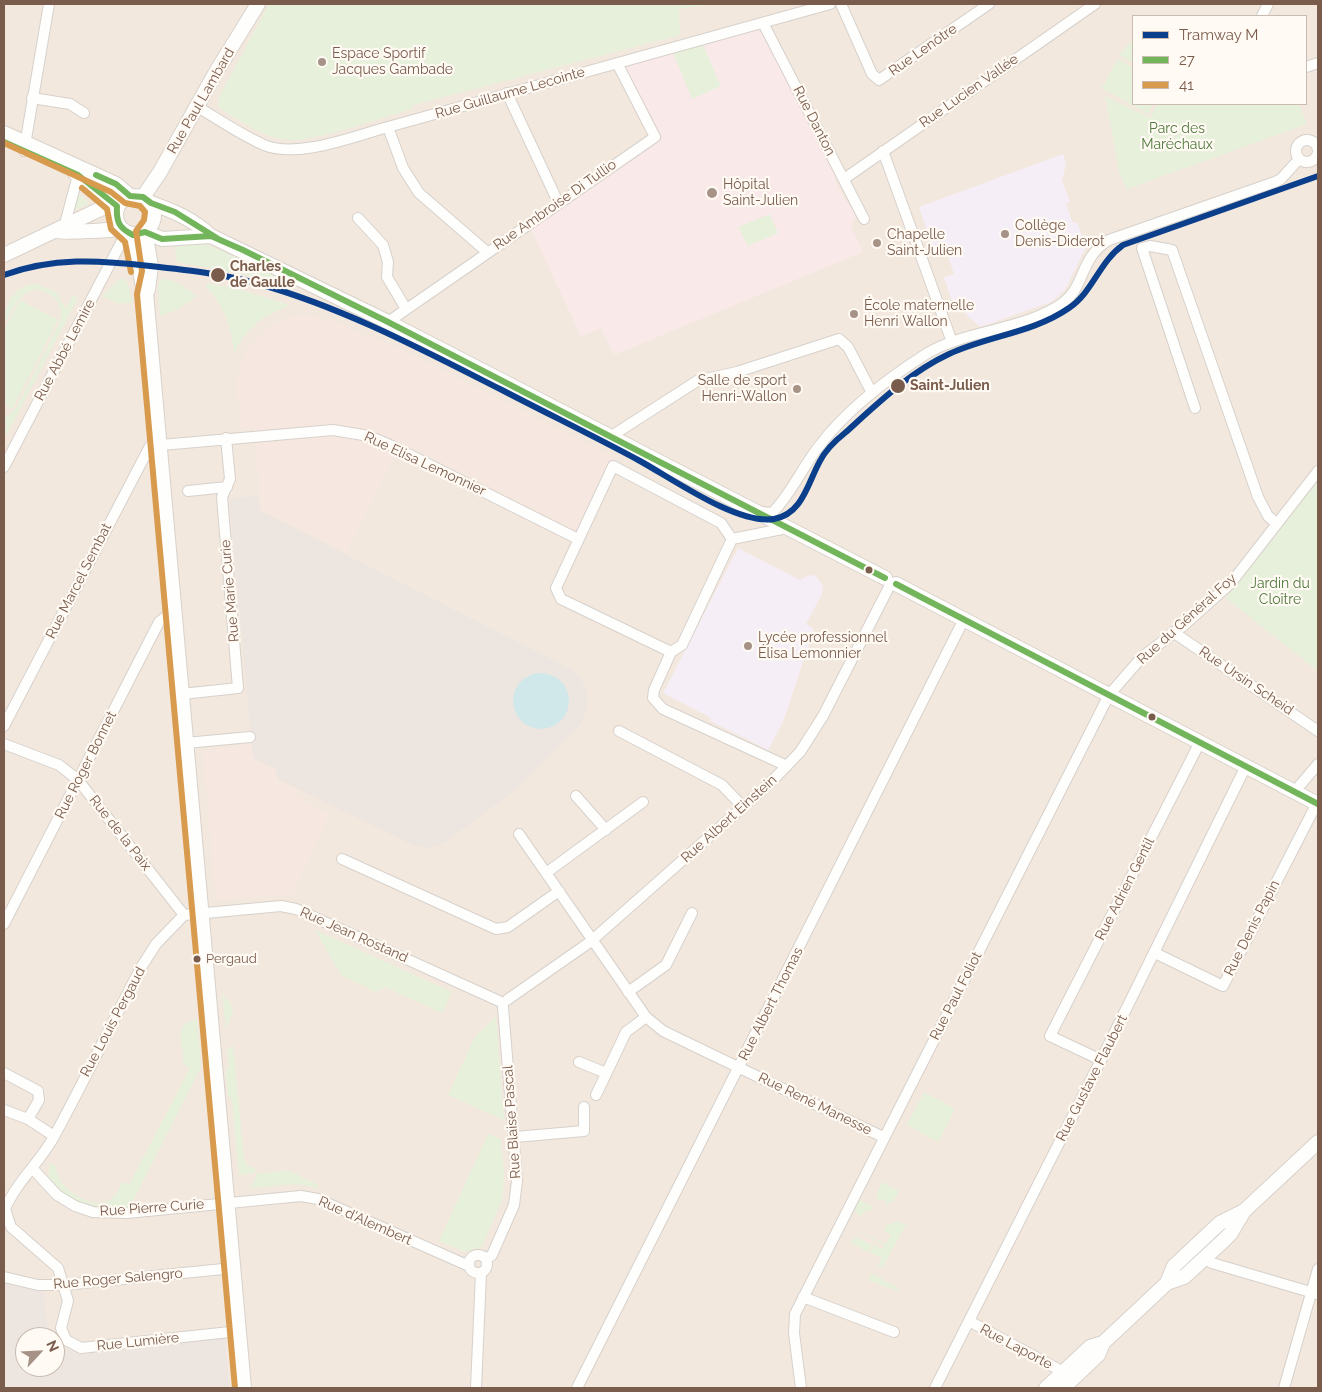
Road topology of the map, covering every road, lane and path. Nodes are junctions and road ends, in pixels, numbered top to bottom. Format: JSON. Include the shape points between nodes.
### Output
{"nodes":[{"id":1,"x":50,"y":4,"type":"edge"},
{"id":2,"x":258,"y":4,"type":"edge"},
{"id":3,"x":830,"y":4,"type":"edge"},
{"id":4,"x":841,"y":4,"type":"edge"},
{"id":5,"x":989,"y":4,"type":"edge"},
{"id":6,"x":1095,"y":4,"type":"edge"},
{"id":7,"x":763,"y":22,"type":"junction"},
{"id":8,"x":618,"y":63,"type":"junction"},
{"id":9,"x":507,"y":93,"type":"junction"},
{"id":10,"x":32,"y":98,"type":"junction"},
{"id":11,"x":196,"y":106,"type":"junction"},
{"id":12,"x":84,"y":114,"type":"dead end"},
{"id":13,"x":388,"y":127,"type":"junction"},
{"id":14,"x":4,"y":134,"type":"edge"},
{"id":15,"x":4,"y":142,"type":"edge"},
{"id":16,"x":24,"y":146,"type":"junction"},
{"id":17,"x":1318,"y":150,"type":"edge"},
{"id":18,"x":883,"y":151,"type":"junction"},
{"id":19,"x":1299,"y":159,"type":"junction"},
{"id":20,"x":1312,"y":161,"type":"junction"},
{"id":21,"x":1318,"y":171,"type":"edge"},
{"id":22,"x":78,"y":175,"type":"junction"},
{"id":23,"x":844,"y":179,"type":"junction"},
{"id":24,"x":141,"y":199,"type":"junction"},
{"id":25,"x":558,"y":202,"type":"junction"},
{"id":26,"x":117,"y":207,"type":"junction"},
{"id":27,"x":358,"y":218,"type":"dead end"},
{"id":28,"x":864,"y":219,"type":"dead end"},
{"id":29,"x":61,"y":228,"type":"junction"},
{"id":30,"x":132,"y":232,"type":"junction"},
{"id":31,"x":211,"y":236,"type":"junction"},
{"id":32,"x":488,"y":252,"type":"junction"},
{"id":33,"x":4,"y":255,"type":"edge"},
{"id":34,"x":406,"y":309,"type":"junction"},
{"id":35,"x":388,"y":322,"type":"junction"},
{"id":36,"x":952,"y":342,"type":"junction"},
{"id":37,"x":872,"y":392,"type":"junction"},
{"id":38,"x":1195,"y":408,"type":"dead end"},
{"id":39,"x":610,"y":437,"type":"junction"},
{"id":40,"x":229,"y":438,"type":"junction"},
{"id":41,"x":160,"y":445,"type":"junction"},
{"id":42,"x":4,"y":467,"type":"edge"},
{"id":43,"x":1318,"y":471,"type":"edge"},
{"id":44,"x":227,"y":487,"type":"junction"},
{"id":45,"x":188,"y":491,"type":"dead end"},
{"id":46,"x":754,"y":511,"type":"junction"},
{"id":47,"x":1278,"y":524,"type":"junction"},
{"id":48,"x":787,"y":528,"type":"junction"},
{"id":49,"x":578,"y":538,"type":"junction"},
{"id":50,"x":732,"y":539,"type":"junction"},
{"id":51,"x":890,"y":583,"type":"junction"},
{"id":52,"x":175,"y":616,"type":"junction"},
{"id":53,"x":964,"y":619,"type":"junction"},
{"id":54,"x":1173,"y":632,"type":"junction"},
{"id":55,"x":671,"y":652,"type":"junction"},
{"id":56,"x":182,"y":694,"type":"junction"},
{"id":57,"x":1109,"y":695,"type":"junction"},
{"id":58,"x":4,"y":726,"type":"edge"},
{"id":59,"x":619,"y":731,"type":"dead end"},
{"id":60,"x":1318,"y":731,"type":"edge"},
{"id":61,"x":250,"y":737,"type":"dead end"},
{"id":62,"x":1200,"y":742,"type":"junction"},
{"id":63,"x":186,"y":743,"type":"junction"},
{"id":64,"x":4,"y":744,"type":"edge"},
{"id":65,"x":1318,"y":764,"type":"edge"},
{"id":66,"x":788,"y":766,"type":"junction"},
{"id":67,"x":1246,"y":766,"type":"junction"},
{"id":68,"x":78,"y":780,"type":"junction"},
{"id":69,"x":1295,"y":792,"type":"junction"},
{"id":70,"x":576,"y":796,"type":"dead end"},
{"id":71,"x":643,"y":802,"type":"dead end"},
{"id":72,"x":1318,"y":803,"type":"edge"},
{"id":73,"x":743,"y":807,"type":"junction"},
{"id":74,"x":606,"y":830,"type":"junction"},
{"id":75,"x":519,"y":834,"type":"dead end"},
{"id":76,"x":342,"y":859,"type":"dead end"},
{"id":77,"x":546,"y":873,"type":"junction"},
{"id":78,"x":559,"y":891,"type":"junction"},
{"id":79,"x":692,"y":913,"type":"dead end"},
{"id":80,"x":202,"y":914,"type":"junction"},
{"id":81,"x":184,"y":915,"type":"junction"},
{"id":82,"x":4,"y":924,"type":"edge"},
{"id":83,"x":593,"y":939,"type":"junction"},
{"id":84,"x":1155,"y":953,"type":"junction"},
{"id":85,"x":628,"y":992,"type":"junction"},
{"id":86,"x":503,"y":1003,"type":"junction"},
{"id":87,"x":646,"y":1017,"type":"junction"},
{"id":88,"x":1101,"y":1060,"type":"junction"},
{"id":89,"x":578,"y":1062,"type":"dead end"},
{"id":90,"x":739,"y":1067,"type":"junction"},
{"id":91,"x":4,"y":1073,"type":"edge"},
{"id":92,"x":606,"y":1073,"type":"junction"},
{"id":93,"x":596,"y":1095,"type":"dead end"},
{"id":94,"x":584,"y":1107,"type":"dead end"},
{"id":95,"x":4,"y":1110,"type":"edge"},
{"id":96,"x":28,"y":1119,"type":"junction"},
{"id":97,"x":54,"y":1136,"type":"junction"},
{"id":98,"x":515,"y":1137,"type":"junction"},
{"id":99,"x":883,"y":1137,"type":"junction"},
{"id":100,"x":1316,"y":1140,"type":"edge"},
{"id":101,"x":32,"y":1168,"type":"junction"},
{"id":102,"x":227,"y":1202,"type":"junction"},
{"id":103,"x":1244,"y":1211,"type":"junction"},
{"id":104,"x":1204,"y":1258,"type":"junction"},
{"id":105,"x":486,"y":1260,"type":"junction"},
{"id":106,"x":469,"y":1266,"type":"junction"},
{"id":107,"x":233,"y":1268,"type":"junction"},
{"id":108,"x":1318,"y":1269,"type":"edge"},
{"id":109,"x":481,"y":1273,"type":"junction"},
{"id":110,"x":4,"y":1277,"type":"edge"},
{"id":111,"x":1167,"y":1283,"type":"junction"},
{"id":112,"x":64,"y":1285,"type":"junction"},
{"id":113,"x":1315,"y":1293,"type":"edge"},
{"id":114,"x":804,"y":1297,"type":"junction"},
{"id":115,"x":969,"y":1321,"type":"junction"},
{"id":116,"x":238,"y":1331,"type":"junction"},
{"id":117,"x":894,"y":1332,"type":"dead end"},
{"id":118,"x":1062,"y":1381,"type":"edge"},
{"id":119,"x":244,"y":1388,"type":"edge"},
{"id":120,"x":476,"y":1388,"type":"edge"},
{"id":121,"x":576,"y":1388,"type":"edge"},
{"id":122,"x":801,"y":1388,"type":"edge"},
{"id":123,"x":935,"y":1388,"type":"edge"},
{"id":124,"x":1046,"y":1388,"type":"edge"},
{"id":125,"x":1284,"y":1388,"type":"edge"}],
"edges":[{"from":1,"to":10,"type":"street"},
{"from":2,"to":11,"type":"main road","name":"Rue Paul Lambard"},
{"from":3,"to":7,"type":"street","name":"Rue Guillaume Lecointe"},
{"from":4,"to":5,"type":"street","name":"Rue Lenôtre","via":[[872,74],[879,80]]},
{"from":6,"to":18,"type":"street","name":"Rue Lucien Vallée"},
{"from":7,"to":8,"type":"street","name":"Rue Guillaume Lecointe"},
{"from":7,"to":23,"type":"street","name":"Rue Danton"},
{"from":8,"to":9,"type":"street","name":"Rue Guillaume Lecointe"},
{"from":8,"to":25,"type":"street","name":"Rue Ambroise Di Tullio","via":[[655,137]]},
{"from":9,"to":13,"type":"street","name":"Rue Guillaume Lecointe"},
{"from":9,"to":25,"type":"street"},
{"from":10,"to":12,"type":"street","via":[[70,104]]},
{"from":10,"to":16,"type":"street"},
{"from":11,"to":13,"type":"street","name":"Rue Guillaume Lecointe","via":[[264,145],[278,149],[316,146]]},
{"from":11,"to":24,"type":"main road","name":"Rue Paul Lambard","via":[[160,172]]},
{"from":13,"to":32,"type":"street","via":[[403,168],[414,187]]},
{"from":14,"to":16,"type":"main road"},
{"from":15,"to":16,"type":"main road"},
{"from":16,"to":22,"type":"main road"},
{"from":16,"to":24,"type":"main road","via":[[116,184]]},
{"from":17,"to":19,"type":"street","via":[[1312,142],[1302,142],[1296,149]]},
{"from":17,"to":20,"type":"street"},
{"from":18,"to":23,"type":"street","name":"Rue Lucien Vallée"},
{"from":18,"to":36,"type":"street"},
{"from":19,"to":20,"type":"street"},
{"from":19,"to":36,"type":"street","via":[[1274,182],[1098,246],[1074,290],[1063,303],[1012,324]]},
{"from":20,"to":21,"type":"street"},
{"from":22,"to":26,"type":"main road"},
{"from":22,"to":29,"type":"street"},
{"from":23,"to":28,"type":"street","name":"Rue Danton"},
{"from":24,"to":26,"type":"main road"},
{"from":24,"to":30,"type":"main road","via":[[154,219]]},
{"from":24,"to":31,"type":"main road","via":[[175,212]]},
{"from":25,"to":32,"type":"street","name":"Rue Ambroise Di Tullio"},
{"from":26,"to":29,"type":"main road","via":[[105,207]]},
{"from":26,"to":30,"type":"main road","via":[[116,219]]},
{"from":27,"to":34,"type":"street","via":[[383,245],[388,262],[387,278]]},
{"from":29,"to":30,"type":"main road","via":[[64,233],[75,230]]},
{"from":29,"to":33,"type":"main road"},
{"from":30,"to":31,"type":"main road","via":[[162,240]]},
{"from":30,"to":41,"type":"main road","via":[[151,266],[150,287],[146,293]]},
{"from":30,"to":42,"type":"street","name":"Rue Abbé Lemire"},
{"from":31,"to":35,"type":"main road"},
{"from":32,"to":34,"type":"street","name":"Rue Ambroise Di Tullio"},
{"from":34,"to":35,"type":"street","name":"Rue Ambroise Di Tullio"},
{"from":35,"to":39,"type":"main road"},
{"from":36,"to":37,"type":"street","via":[[926,354]]},
{"from":37,"to":39,"type":"street","via":[[848,347],[839,339],[737,372],[697,381]]},
{"from":37,"to":46,"type":"street","via":[[820,445],[783,502],[772,513]]},
{"from":38,"to":47,"type":"street","via":[[1142,248],[1150,246],[1172,250],[1258,497],[1268,516]]},
{"from":39,"to":46,"type":"main road"},
{"from":40,"to":41,"type":"street","name":"Rue Elisa Lemonnier"},
{"from":40,"to":44,"type":"street","name":"Rue Marie Curie","via":[[230,479]]},
{"from":40,"to":49,"type":"street","name":"Rue Elisa Lemonnier","via":[[320,430],[369,436]]},
{"from":41,"to":52,"type":"main road"},
{"from":41,"to":58,"type":"street","name":"Rue Marcel Sembat","via":[[148,448]]},
{"from":43,"to":47,"type":"street","name":"Rue du Général Foy"},
{"from":44,"to":45,"type":"street"},
{"from":44,"to":56,"type":"street","name":"Rue Marie Curie","via":[[222,497],[238,688]]},
{"from":46,"to":48,"type":"main road"},
{"from":47,"to":54,"type":"street","name":"Rue du Général Foy","via":[[1231,583]]},
{"from":48,"to":50,"type":"street"},
{"from":48,"to":51,"type":"main road"},
{"from":49,"to":50,"type":"street","via":[[613,466],[722,523]]},
{"from":49,"to":55,"type":"street","via":[[556,588],[562,599]]},
{"from":50,"to":55,"type":"street","via":[[682,645]]},
{"from":51,"to":53,"type":"main road"},
{"from":51,"to":66,"type":"street","name":"Rue Albert Einstein","via":[[824,716]]},
{"from":52,"to":56,"type":"main road"},
{"from":52,"to":68,"type":"street","name":"Rue Roger Bonnet","via":[[165,617],[159,622]]},
{"from":53,"to":57,"type":"main road"},
{"from":53,"to":90,"type":"street","name":"Rue Albert Thomas"},
{"from":54,"to":57,"type":"street","name":"Rue du Général Foy","via":[[1142,657]]},
{"from":54,"to":60,"type":"street","name":"Rue Ursin Scheid"},
{"from":55,"to":66,"type":"street","via":[[654,690],[653,698],[657,705]]},
{"from":56,"to":63,"type":"main road"},
{"from":57,"to":62,"type":"main road"},
{"from":57,"to":99,"type":"street","name":"Rue Paul Foliot"},
{"from":59,"to":73,"type":"street","via":[[722,785]]},
{"from":61,"to":63,"type":"street"},
{"from":62,"to":67,"type":"main road"},
{"from":62,"to":88,"type":"street","name":"Rue Adrien Gentil","via":[[1050,1036]]},
{"from":63,"to":80,"type":"main road"},
{"from":64,"to":68,"type":"street","name":"Rue de la Paix","via":[[59,765]]},
{"from":65,"to":69,"type":"street"},
{"from":66,"to":73,"type":"street","name":"Rue Albert Einstein"},
{"from":67,"to":69,"type":"main road"},
{"from":67,"to":84,"type":"street","name":"Rue Gustave Flaubert"},
{"from":68,"to":81,"type":"street","name":"Rue de la Paix"},
{"from":68,"to":82,"type":"street","name":"Rue Roger Bonnet"},
{"from":69,"to":72,"type":"main road"},
{"from":70,"to":74,"type":"street"},
{"from":71,"to":74,"type":"street"},
{"from":72,"to":84,"type":"street","name":"Rue Denis Papin","via":[[1222,986]]},
{"from":73,"to":83,"type":"street","name":"Rue Albert Einstein"},
{"from":74,"to":77,"type":"street"},
{"from":75,"to":77,"type":"street","name":"Rue René Manesse"},
{"from":76,"to":78,"type":"street","via":[[496,929],[508,927]]},
{"from":77,"to":78,"type":"street","name":"Rue René Manesse"},
{"from":78,"to":83,"type":"street","name":"Rue René Manesse"},
{"from":79,"to":85,"type":"street","via":[[666,965]]},
{"from":80,"to":81,"type":"street"},
{"from":80,"to":86,"type":"street","name":"Rue Jean Rostand","via":[[281,906],[296,909]]},
{"from":80,"to":102,"type":"main road"},
{"from":81,"to":97,"type":"street","name":"Rue Louis Pergaud","via":[[156,944],[142,966]]},
{"from":83,"to":85,"type":"street","name":"Rue René Manesse"},
{"from":83,"to":86,"type":"street","name":"Rue Albert Einstein"},
{"from":84,"to":88,"type":"street","name":"Rue Gustave Flaubert"},
{"from":85,"to":87,"type":"street","name":"Rue René Manesse"},
{"from":86,"to":98,"type":"street","name":"Rue Blaise Pascal"},
{"from":87,"to":90,"type":"street","name":"Rue René Manesse","via":[[663,1031]]},
{"from":87,"to":92,"type":"street","via":[[626,1032]]},
{"from":88,"to":115,"type":"street","name":"Rue Gustave Flaubert"},
{"from":89,"to":92,"type":"street"},
{"from":90,"to":99,"type":"street","name":"Rue René Manesse"},
{"from":90,"to":121,"type":"street","name":"Rue Albert Thomas"},
{"from":91,"to":96,"type":"street","via":[[38,1090],[39,1100]]},
{"from":92,"to":93,"type":"street"},
{"from":94,"to":98,"type":"street","via":[[584,1131]]},
{"from":95,"to":96,"type":"street"},
{"from":96,"to":97,"type":"street"},
{"from":97,"to":101,"type":"street","name":"Rue Louis Pergaud"},
{"from":98,"to":105,"type":"street","name":"Rue Blaise Pascal","via":[[517,1181],[514,1205],[492,1255]]},
{"from":99,"to":114,"type":"street","name":"Rue Paul Foliot"},
{"from":100,"to":103,"type":"main road"},
{"from":101,"to":102,"type":"street","name":"Rue Pierre Curie","via":[[58,1195],[93,1212],[127,1212]]},
{"from":101,"to":112,"type":"street","name":"Rue Louis Pergaud","via":[[10,1198],[5,1209],[6,1218],[11,1227],[58,1268]]},
{"from":102,"to":106,"type":"street","name":"Rue d'Alembert","via":[[301,1196],[318,1199]]},
{"from":102,"to":107,"type":"main road"},
{"from":103,"to":104,"type":"main road","via":[[1231,1233]]},
{"from":103,"to":111,"type":"main road","via":[[1220,1223],[1174,1266]]},
{"from":104,"to":111,"type":"main road","via":[[1184,1277]]},
{"from":104,"to":113,"type":"street","via":[[1212,1264]]},
{"from":105,"to":106,"type":"street","via":[[475,1256]]},
{"from":105,"to":109,"type":"street","via":[[487,1268]]},
{"from":106,"to":109,"type":"street","via":[[475,1273]]},
{"from":107,"to":112,"type":"street","name":"Rue Roger Salengro"},
{"from":107,"to":116,"type":"main road"},
{"from":108,"to":113,"type":"street"},
{"from":109,"to":120,"type":"street"},
{"from":110,"to":112,"type":"street","name":"Rue Roger Salengro","via":[[38,1286]]},
{"from":111,"to":118,"type":"main road","via":[[1103,1343],[1090,1347]]},
{"from":112,"to":116,"type":"street","name":"Rue Lumière","via":[[68,1302],[61,1328],[66,1340],[81,1348]]},
{"from":113,"to":125,"type":"street"},
{"from":114,"to":117,"type":"street"},
{"from":114,"to":122,"type":"street","name":"Rue Paul Foliot","via":[[794,1320]]},
{"from":115,"to":118,"type":"street","name":"Rue Laporte","via":[[1056,1368]]},
{"from":115,"to":123,"type":"street","name":"Rue Gustave Flaubert"},
{"from":116,"to":119,"type":"main road"},
{"from":118,"to":124,"type":"main road"}]}
